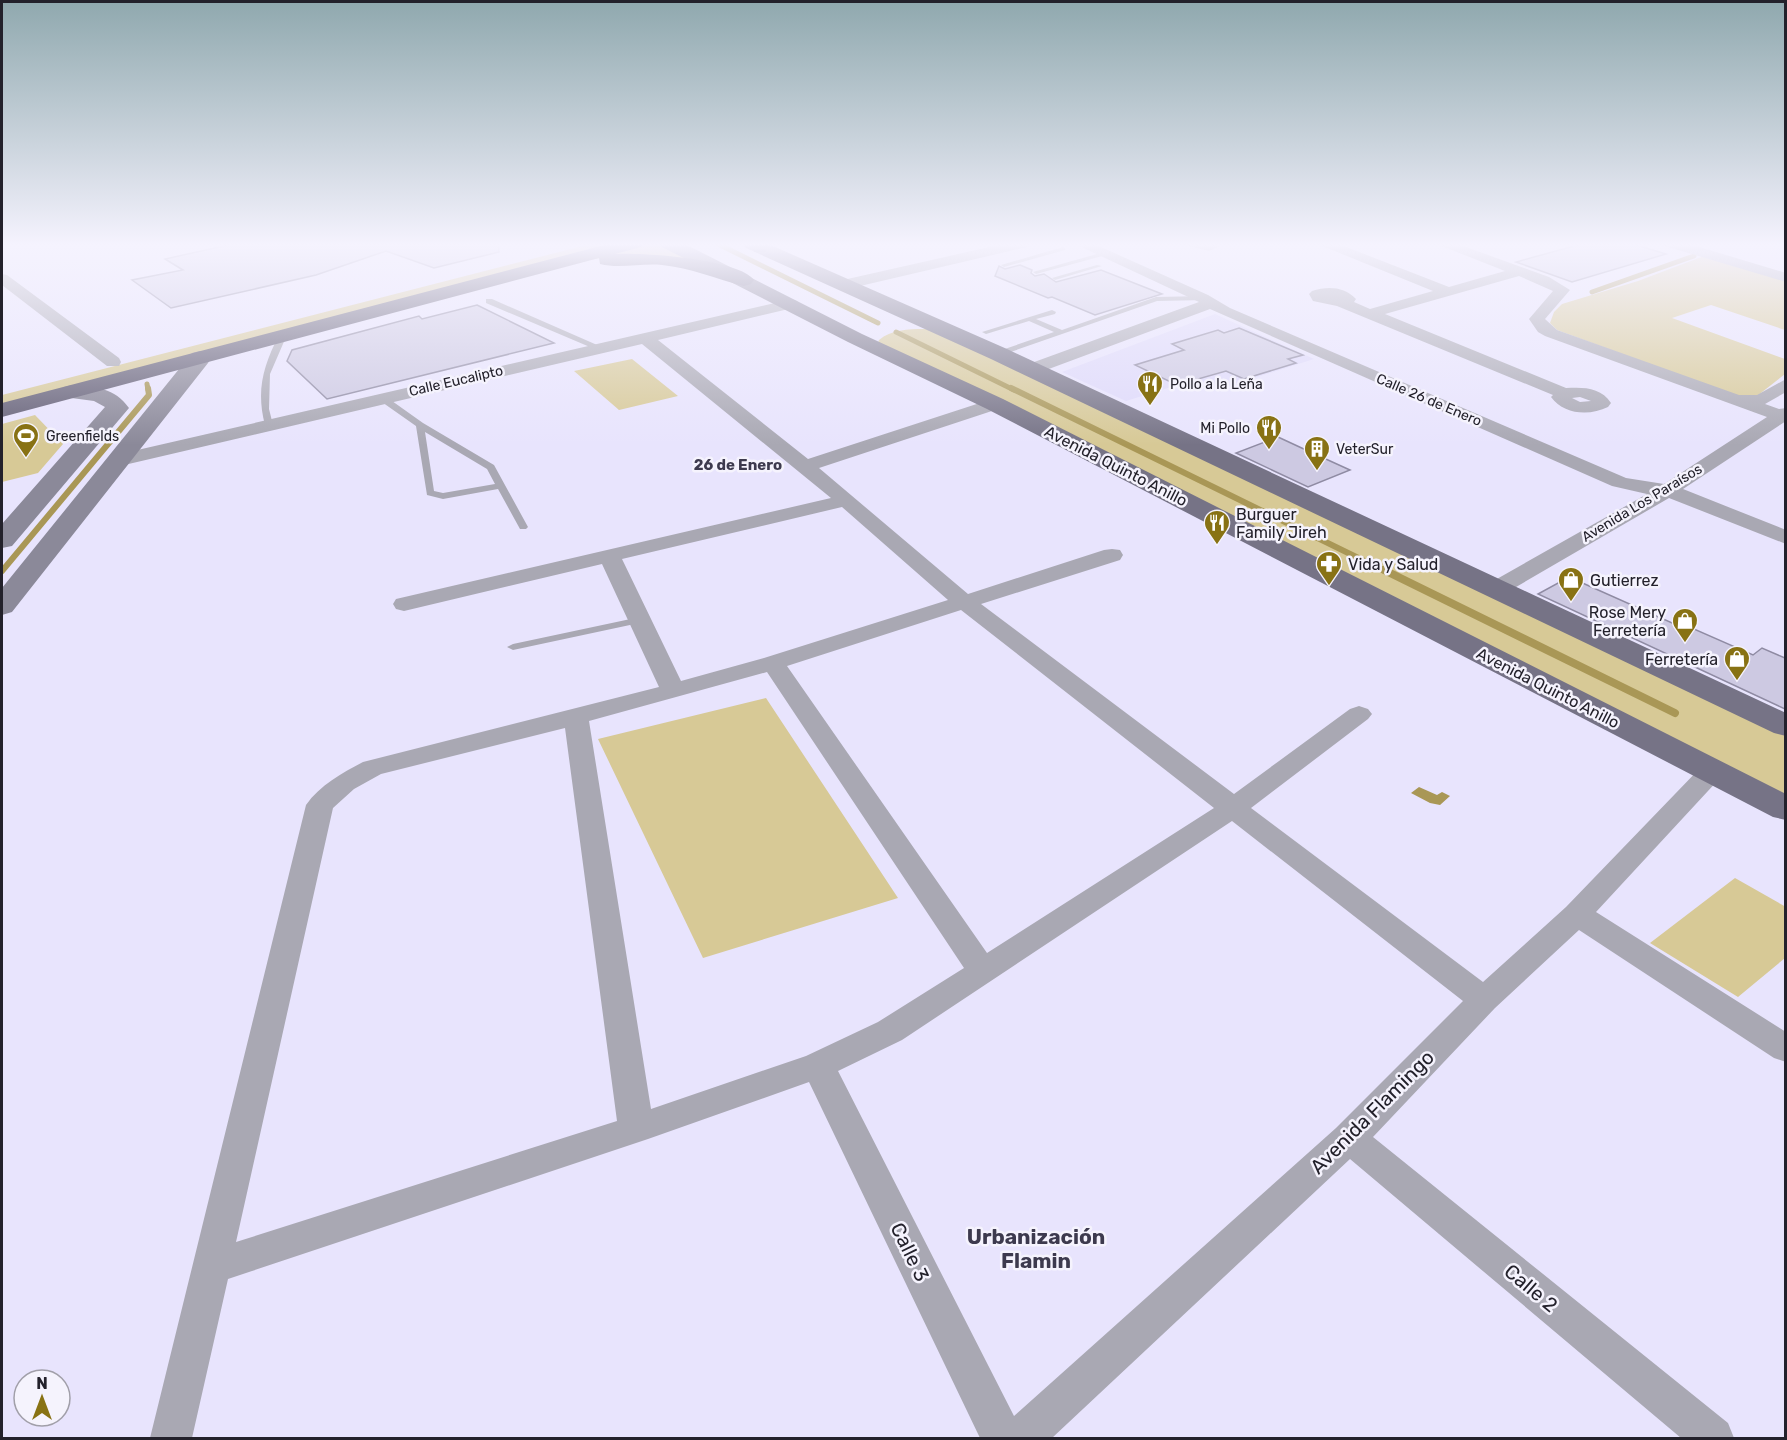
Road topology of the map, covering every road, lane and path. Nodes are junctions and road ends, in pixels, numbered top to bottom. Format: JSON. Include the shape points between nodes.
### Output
{"nodes":[{"id":1,"x":44,"y":310,"type":"edge"},
{"id":2,"x":338,"y":310,"type":"edge"},
{"id":3,"x":374,"y":310,"type":"edge"},
{"id":4,"x":511,"y":310,"type":"edge"},
{"id":5,"x":765,"y":310,"type":"edge"},
{"id":6,"x":803,"y":310,"type":"edge"},
{"id":7,"x":899,"y":310,"type":"edge"},
{"id":8,"x":1124,"y":310,"type":"edge"},
{"id":9,"x":1183,"y":310,"type":"edge"},
{"id":10,"x":1223,"y":310,"type":"edge"},
{"id":11,"x":1360,"y":310,"type":"edge"},
{"id":12,"x":1383,"y":310,"type":"edge"},
{"id":13,"x":1545,"y":310,"type":"edge"},
{"id":14,"x":1052,"y":312,"type":"dead end"},
{"id":15,"x":1369,"y":314,"type":"junction"},
{"id":16,"x":919,"y":319,"type":"junction"},
{"id":17,"x":1029,"y":319,"type":"junction"},
{"id":18,"x":986,"y":332,"type":"dead end"},
{"id":19,"x":1061,"y":332,"type":"junction"},
{"id":20,"x":282,"y":337,"type":"junction"},
{"id":21,"x":645,"y":338,"type":"junction"},
{"id":22,"x":855,"y":338,"type":"junction"},
{"id":23,"x":600,"y":348,"type":"junction"},
{"id":24,"x":999,"y":354,"type":"junction"},
{"id":25,"x":200,"y":358,"type":"junction"},
{"id":26,"x":113,"y":363,"type":"junction"},
{"id":27,"x":1032,"y":369,"type":"junction"},
{"id":28,"x":1785,"y":384,"type":"edge"},
{"id":29,"x":2,"y":390,"type":"edge"},
{"id":30,"x":72,"y":392,"type":"junction"},
{"id":31,"x":1564,"y":393,"type":"dead end"},
{"id":32,"x":382,"y":398,"type":"junction"},
{"id":33,"x":1730,"y":398,"type":"junction"},
{"id":34,"x":995,"y":404,"type":"junction"},
{"id":35,"x":2,"y":410,"type":"edge"},
{"id":36,"x":1783,"y":415,"type":"edge"},
{"id":37,"x":420,"y":424,"type":"junction"},
{"id":38,"x":269,"y":425,"type":"junction"},
{"id":39,"x":120,"y":460,"type":"junction"},
{"id":40,"x":804,"y":467,"type":"junction"},
{"id":41,"x":501,"y":486,"type":"junction"},
{"id":42,"x":1668,"y":490,"type":"junction"},
{"id":43,"x":846,"y":500,"type":"junction"},
{"id":44,"x":523,"y":527,"type":"dead end"},
{"id":45,"x":1785,"y":538,"type":"edge"},
{"id":46,"x":2,"y":540,"type":"edge"},
{"id":47,"x":1112,"y":555,"type":"dead end"},
{"id":48,"x":610,"y":557,"type":"junction"},
{"id":49,"x":1496,"y":589,"type":"junction"},
{"id":50,"x":963,"y":601,"type":"junction"},
{"id":51,"x":404,"y":604,"type":"dead end"},
{"id":52,"x":2,"y":606,"type":"edge"},
{"id":53,"x":640,"y":620,"type":"junction"},
{"id":54,"x":513,"y":647,"type":"dead end"},
{"id":55,"x":773,"y":663,"type":"junction"},
{"id":56,"x":673,"y":690,"type":"junction"},
{"id":57,"x":1359,"y":714,"type":"dead end"},
{"id":58,"x":576,"y":717,"type":"junction"},
{"id":59,"x":1785,"y":726,"type":"edge"},
{"id":60,"x":1711,"y":772,"type":"junction"},
{"id":61,"x":1233,"y":808,"type":"junction"},
{"id":62,"x":1785,"y":809,"type":"edge"},
{"id":63,"x":1577,"y":914,"type":"junction"},
{"id":64,"x":983,"y":972,"type":"junction"},
{"id":65,"x":1484,"y":1000,"type":"junction"},
{"id":66,"x":1785,"y":1049,"type":"edge"},
{"id":67,"x":819,"y":1065,"type":"junction"},
{"id":68,"x":636,"y":1130,"type":"junction"},
{"id":69,"x":1348,"y":1138,"type":"junction"},
{"id":70,"x":210,"y":1268,"type":"junction"},
{"id":71,"x":171,"y":1438,"type":"edge"},
{"id":72,"x":1002,"y":1438,"type":"edge"},
{"id":73,"x":1021,"y":1438,"type":"edge"},
{"id":74,"x":1713,"y":1438,"type":"edge"}],
"edges":[{"from":1,"to":26,"type":"street"},
{"from":2,"to":26,"type":"highway"},
{"from":3,"to":20,"type":"highway"},
{"from":4,"to":23,"type":"lane"},
{"from":5,"to":21,"type":"street","name":"Calle Eucalipto"},
{"from":6,"to":22,"type":"main road","name":"Avenida Quinto Anillo"},
{"from":7,"to":16,"type":"main road"},
{"from":8,"to":19,"type":"lane"},
{"from":9,"to":27,"type":"street"},
{"from":10,"to":42,"type":"street","name":"Calle 26 de Enero","via":[[1619,482]]},
{"from":11,"to":15,"type":"street"},
{"from":12,"to":15,"type":"street"},
{"from":13,"to":33,"type":"street","via":[[1537,319],[1544,329]]},
{"from":14,"to":17,"type":"lane"},
{"from":15,"to":31,"type":"street"},
{"from":16,"to":22,"type":"main road"},
{"from":16,"to":24,"type":"main road"},
{"from":17,"to":18,"type":"lane"},
{"from":17,"to":19,"type":"lane"},
{"from":19,"to":24,"type":"lane"},
{"from":20,"to":25,"type":"highway"},
{"from":20,"to":38,"type":"lane","via":[[266,374],[265,409]]},
{"from":21,"to":23,"type":"street","name":"Calle Eucalipto"},
{"from":21,"to":40,"type":"street"},
{"from":22,"to":34,"type":"main road","name":"Avenida Quinto Anillo"},
{"from":23,"to":32,"type":"street","name":"Calle Eucalipto"},
{"from":24,"to":27,"type":"main road"},
{"from":25,"to":30,"type":"highway"},
{"from":25,"to":39,"type":"street"},
{"from":26,"to":29,"type":"highway"},
{"from":27,"to":49,"type":"main road"},
{"from":28,"to":33,"type":"street","via":[[1761,400]]},
{"from":30,"to":35,"type":"highway"},
{"from":30,"to":46,"type":"street","via":[[105,396],[117,408]]},
{"from":32,"to":37,"type":"lane"},
{"from":32,"to":38,"type":"street","name":"Calle Eucalipto"},
{"from":33,"to":36,"type":"street"},
{"from":34,"to":40,"type":"street"},
{"from":34,"to":60,"type":"main road","name":"Avenida Quinto Anillo"},
{"from":36,"to":42,"type":"street","name":"Avenida Los Paraísos"},
{"from":37,"to":41,"type":"lane","via":[[491,467]]},
{"from":37,"to":41,"type":"lane","via":[[430,493],[443,496]]},
{"from":38,"to":39,"type":"street","name":"Calle Eucalipto"},
{"from":39,"to":52,"type":"street"},
{"from":40,"to":43,"type":"street"},
{"from":41,"to":44,"type":"lane"},
{"from":42,"to":45,"type":"street","name":"Calle 26 de Enero"},
{"from":42,"to":49,"type":"street","name":"Avenida Los Paraísos"},
{"from":43,"to":48,"type":"street"},
{"from":43,"to":50,"type":"street"},
{"from":47,"to":50,"type":"street"},
{"from":48,"to":51,"type":"street"},
{"from":48,"to":53,"type":"street"},
{"from":49,"to":59,"type":"main road"},
{"from":50,"to":55,"type":"street"},
{"from":50,"to":61,"type":"street"},
{"from":53,"to":54,"type":"lane"},
{"from":53,"to":56,"type":"street"},
{"from":55,"to":56,"type":"street"},
{"from":55,"to":64,"type":"street"},
{"from":56,"to":58,"type":"street"},
{"from":57,"to":61,"type":"street"},
{"from":58,"to":68,"type":"street"},
{"from":58,"to":70,"type":"street","via":[[372,768],[344,783],[320,805]]},
{"from":60,"to":62,"type":"main road","name":"Avenida Quinto Anillo"},
{"from":60,"to":63,"type":"street","name":"Avenida Flamingo"},
{"from":61,"to":64,"type":"street"},
{"from":61,"to":65,"type":"street"},
{"from":63,"to":65,"type":"street","name":"Avenida Flamingo"},
{"from":63,"to":66,"type":"street"},
{"from":64,"to":67,"type":"street","via":[[890,1031]]},
{"from":65,"to":69,"type":"street","name":"Avenida Flamingo"},
{"from":67,"to":68,"type":"street"},
{"from":67,"to":72,"type":"street","name":"Calle 3"},
{"from":68,"to":70,"type":"street"},
{"from":69,"to":73,"type":"street","name":"Avenida Flamingo"},
{"from":69,"to":74,"type":"street","name":"Calle 2"},
{"from":70,"to":71,"type":"street"}]}
